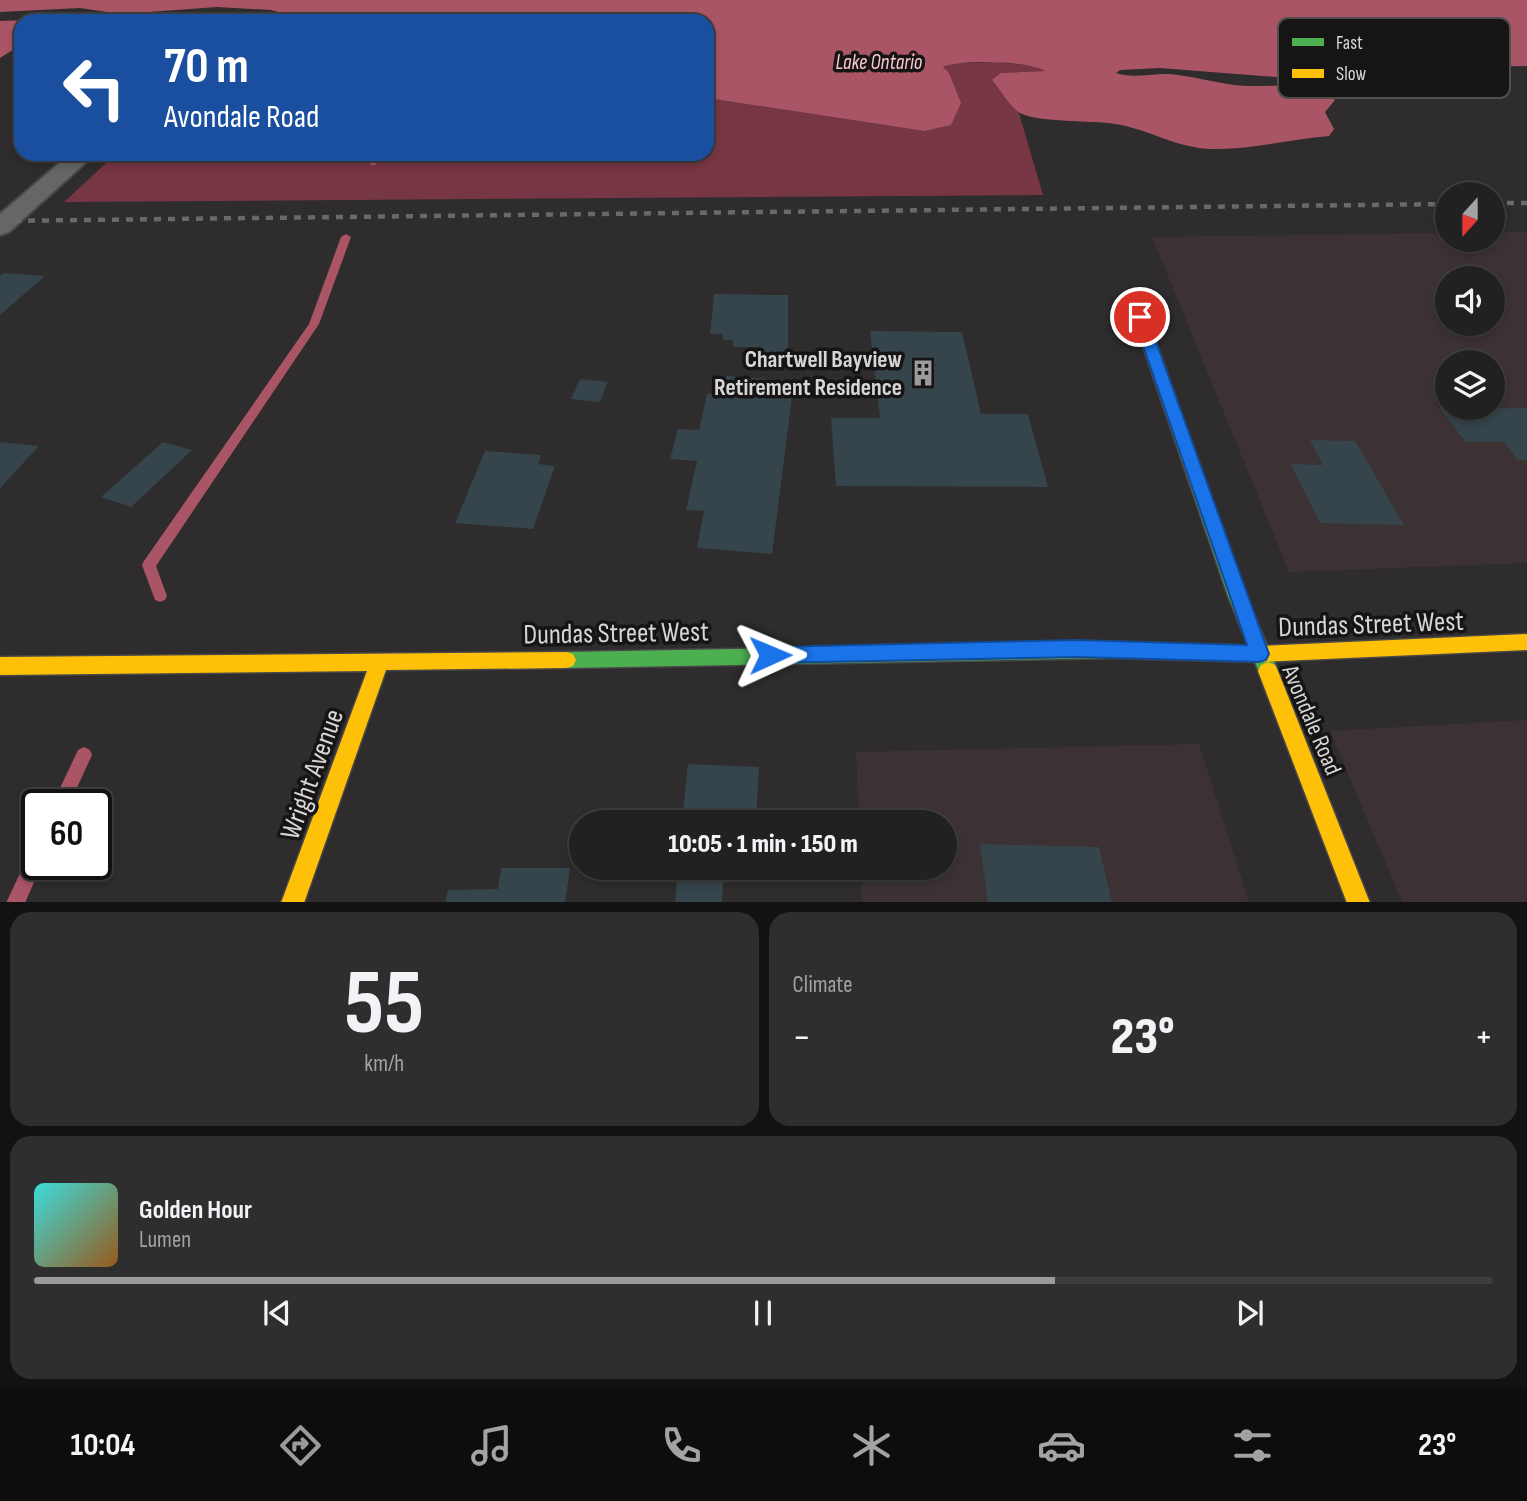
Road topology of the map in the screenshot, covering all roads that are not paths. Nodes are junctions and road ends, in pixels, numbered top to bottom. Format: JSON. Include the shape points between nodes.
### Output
{"nodes":[{"id":1,"x":75,"y":161,"type":"edge"},
{"id":2,"x":0,"y":227,"type":"edge"},
{"id":3,"x":1140,"y":317,"type":"dead end"},
{"id":4,"x":1527,"y":642,"type":"edge"},
{"id":5,"x":1259,"y":654,"type":"junction"},
{"id":6,"x":379,"y":664,"type":"junction"},
{"id":7,"x":0,"y":666,"type":"edge"},
{"id":8,"x":292,"y":902,"type":"edge"},
{"id":9,"x":1359,"y":902,"type":"edge"}],
"edges":[{"from":1,"to":2,"type":"street"},
{"from":3,"to":5,"type":"main road","name":"Avondale Road"},
{"from":4,"to":5,"type":"main road","name":"Dundas Street West"},
{"from":5,"to":6,"type":"main road","name":"Dundas Street West","via":[[1076,649]]},
{"from":5,"to":9,"type":"main road","name":"Avondale Road"},
{"from":6,"to":7,"type":"main road","name":"Dundas Street West"},
{"from":6,"to":8,"type":"main road","name":"Wright Avenue"}]}
